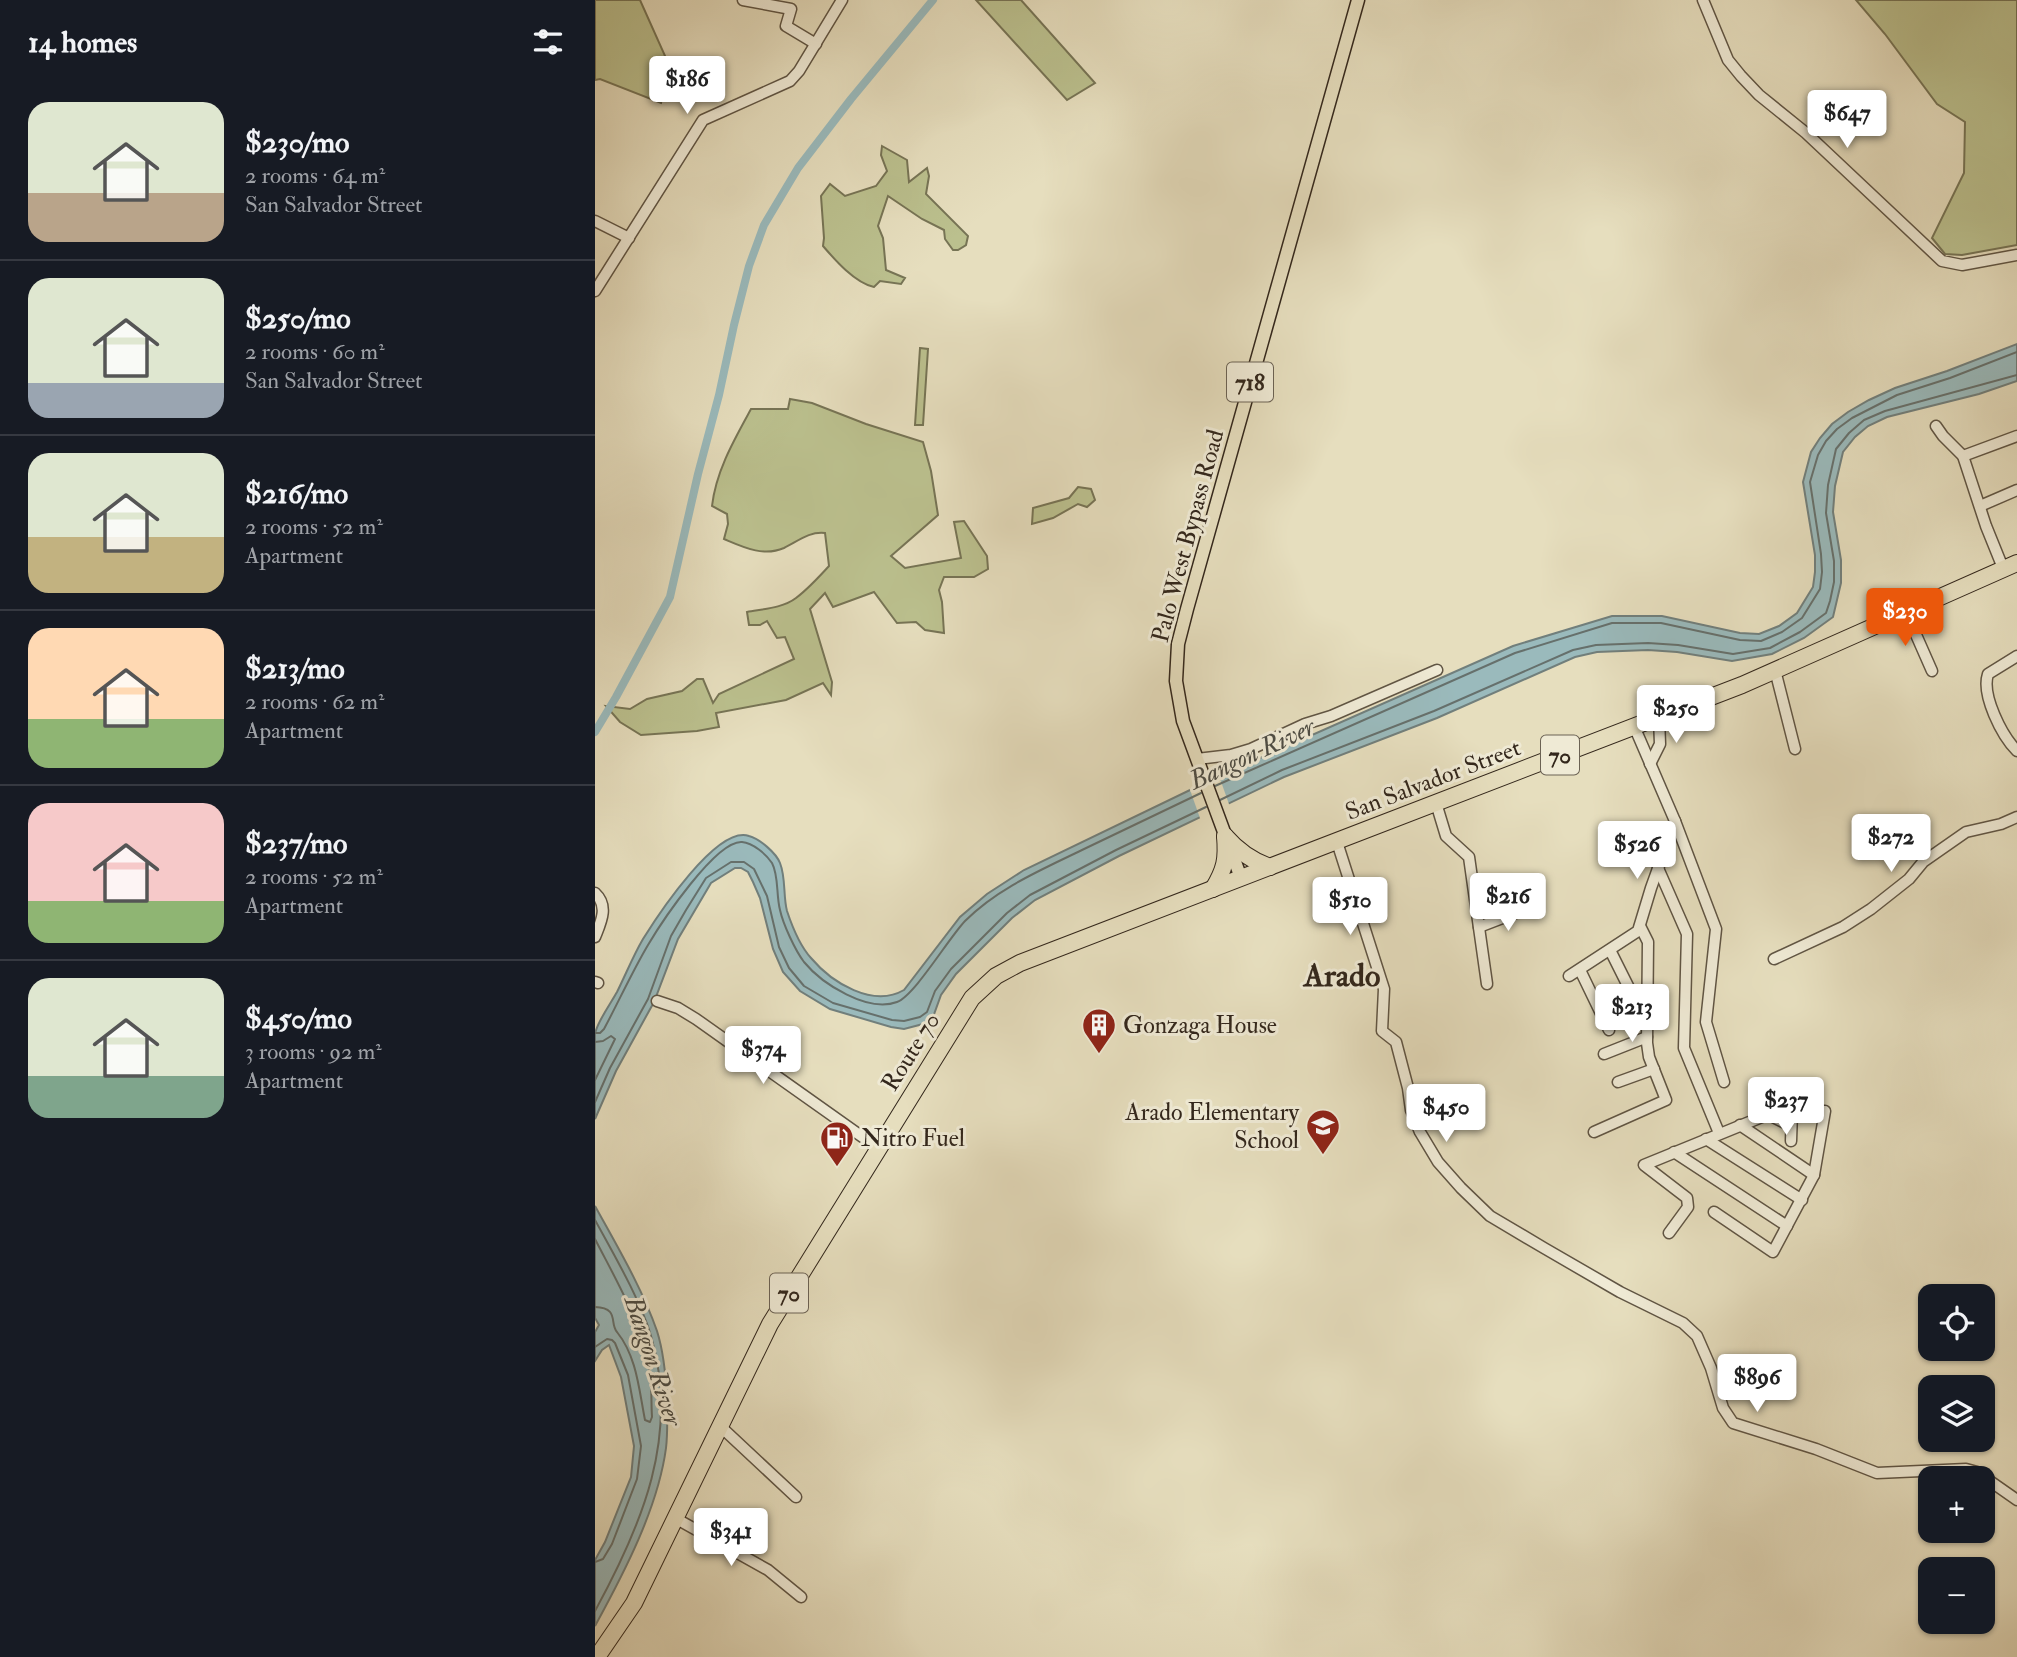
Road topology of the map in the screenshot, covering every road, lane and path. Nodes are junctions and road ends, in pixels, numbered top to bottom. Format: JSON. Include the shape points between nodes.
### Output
{"nodes":[{"id":1,"x":743,"y":0,"type":"edge"},
{"id":2,"x":842,"y":0,"type":"edge"},
{"id":3,"x":1357,"y":0,"type":"edge"},
{"id":4,"x":1703,"y":0,"type":"edge"},
{"id":5,"x":816,"y":44,"type":"junction"},
{"id":6,"x":595,"y":221,"type":"edge"},
{"id":7,"x":629,"y":238,"type":"junction"},
{"id":8,"x":2017,"y":255,"type":"edge"},
{"id":9,"x":595,"y":291,"type":"edge"},
{"id":10,"x":1937,"y":426,"type":"dead end"},
{"id":11,"x":2017,"y":436,"type":"edge"},
{"id":12,"x":1963,"y":456,"type":"junction"},
{"id":13,"x":2017,"y":490,"type":"edge"},
{"id":14,"x":1980,"y":506,"type":"junction"},
{"id":15,"x":2010,"y":566,"type":"edge"},
{"id":16,"x":1906,"y":611,"type":"junction"},
{"id":17,"x":2017,"y":656,"type":"edge"},
{"id":18,"x":1437,"y":670,"type":"dead end"},
{"id":19,"x":1775,"y":670,"type":"junction"},
{"id":20,"x":1932,"y":671,"type":"dead end"},
{"id":21,"x":1659,"y":716,"type":"junction"},
{"id":22,"x":1634,"y":726,"type":"junction"},
{"id":23,"x":1795,"y":749,"type":"dead end"},
{"id":24,"x":2017,"y":751,"type":"edge"},
{"id":25,"x":1198,"y":762,"type":"junction"},
{"id":26,"x":1650,"y":764,"type":"junction"},
{"id":27,"x":1436,"y":803,"type":"junction"},
{"id":28,"x":2017,"y":817,"type":"edge"},
{"id":29,"x":1675,"y":821,"type":"junction"},
{"id":30,"x":1223,"y":831,"type":"junction"},
{"id":31,"x":1337,"y":842,"type":"junction"},
{"id":32,"x":1271,"y":867,"type":"junction"},
{"id":33,"x":1658,"y":868,"type":"junction"},
{"id":34,"x":1241,"y":878,"type":"junction"},
{"id":35,"x":1213,"y":889,"type":"junction"},
{"id":36,"x":595,"y":893,"type":"edge"},
{"id":37,"x":1526,"y":909,"type":"dead end"},
{"id":38,"x":1640,"y":926,"type":"junction"},
{"id":39,"x":1479,"y":927,"type":"junction"},
{"id":40,"x":595,"y":937,"type":"edge"},
{"id":41,"x":1610,"y":950,"type":"junction"},
{"id":42,"x":1774,"y":959,"type":"dead end"},
{"id":43,"x":1580,"y":970,"type":"junction"},
{"id":44,"x":1569,"y":976,"type":"dead end"},
{"id":45,"x":1487,"y":984,"type":"dead end"},
{"id":46,"x":657,"y":1001,"type":"dead end"},
{"id":47,"x":1643,"y":1003,"type":"junction"},
{"id":48,"x":1647,"y":1037,"type":"junction"},
{"id":49,"x":1604,"y":1054,"type":"dead end"},
{"id":50,"x":1654,"y":1069,"type":"junction"},
{"id":51,"x":1618,"y":1082,"type":"dead end"},
{"id":52,"x":1724,"y":1082,"type":"dead end"},
{"id":53,"x":1792,"y":1111,"type":"junction"},
{"id":54,"x":1767,"y":1114,"type":"junction"},
{"id":55,"x":1739,"y":1125,"type":"junction"},
{"id":56,"x":1791,"y":1126,"type":"junction"},
{"id":57,"x":1594,"y":1132,"type":"dead end"},
{"id":58,"x":1720,"y":1133,"type":"junction"},
{"id":59,"x":1706,"y":1139,"type":"junction"},
{"id":60,"x":1791,"y":1141,"type":"dead end"},
{"id":61,"x":878,"y":1148,"type":"junction"},
{"id":62,"x":1674,"y":1153,"type":"junction"},
{"id":63,"x":1814,"y":1175,"type":"junction"},
{"id":64,"x":1802,"y":1200,"type":"junction"},
{"id":65,"x":1714,"y":1212,"type":"dead end"},
{"id":66,"x":1787,"y":1226,"type":"junction"},
{"id":67,"x":1669,"y":1233,"type":"dead end"},
{"id":68,"x":720,"y":1426,"type":"junction"},
{"id":69,"x":796,"y":1497,"type":"dead end"},
{"id":70,"x":2017,"y":1500,"type":"edge"},
{"id":71,"x":675,"y":1518,"type":"junction"},
{"id":72,"x":801,"y":1597,"type":"dead end"},
{"id":73,"x":597,"y":1657,"type":"edge"}],
"edges":[{"from":1,"to":5,"type":"street","via":[[791,9],[786,26]]},
{"from":2,"to":5,"type":"street"},
{"from":3,"to":25,"type":"main road","name":"Palo West Bypass Road","number":"718","via":[[1178,644],[1176,681],[1183,721]]},
{"from":4,"to":8,"type":"street","via":[[1728,60],[1741,76],[1942,261],[1962,265]]},
{"from":5,"to":7,"type":"street","via":[[790,81],[703,120]]},
{"from":6,"to":7,"type":"street"},
{"from":7,"to":9,"type":"street"},
{"from":10,"to":12,"type":"street"},
{"from":11,"to":12,"type":"street"},
{"from":12,"to":14,"type":"street"},
{"from":13,"to":14,"type":"street"},
{"from":14,"to":15,"type":"street"},
{"from":15,"to":16,"type":"highway","name":"San Salvador Street","number":"70"},
{"from":16,"to":19,"type":"highway","name":"San Salvador Street","number":"70"},
{"from":16,"to":20,"type":"street"},
{"from":17,"to":24,"type":"street","via":[[1987,674],[1985,682],[1995,717]]},
{"from":18,"to":25,"type":"street","via":[[1251,749]]},
{"from":19,"to":21,"type":"highway","name":"San Salvador Street","number":"70"},
{"from":19,"to":23,"type":"street"},
{"from":21,"to":22,"type":"highway","name":"San Salvador Street","number":"70"},
{"from":21,"to":26,"type":"street","via":[[1660,744]]},
{"from":22,"to":26,"type":"street"},
{"from":22,"to":27,"type":"highway","name":"San Salvador Street","number":"70"},
{"from":25,"to":30,"type":"main road","name":"Palo West Bypass Road","number":"718"},
{"from":26,"to":29,"type":"street"},
{"from":27,"to":31,"type":"highway","name":"San Salvador Street","number":"70"},
{"from":27,"to":39,"type":"street","via":[[1446,836],[1469,857]]},
{"from":28,"to":42,"type":"street","via":[[1966,832],[1923,862],[1871,909]]},
{"from":29,"to":33,"type":"street"},
{"from":29,"to":52,"type":"street","via":[[1716,929],[1706,1022]]},
{"from":30,"to":32,"type":"highway","via":[[1247,857]]},
{"from":30,"to":34,"type":"main road","name":"Palo West Bypass Road","number":"718"},
{"from":30,"to":35,"type":"highway","via":[[1227,855]]},
{"from":31,"to":32,"type":"highway","name":"San Salvador Street","number":"70"},
{"from":31,"to":70,"type":"street","via":[[1384,989],[1382,1031],[1396,1042],[1419,1132],[1461,1188],[1490,1216],[1683,1323],[1697,1336],[1723,1408],[1733,1423],[1877,1473],[1966,1469]]},
{"from":32,"to":34,"type":"highway","name":"San Salvador Street","number":"70"},
{"from":33,"to":38,"type":"street"},
{"from":33,"to":58,"type":"street","via":[[1687,934],[1684,1048]]},
{"from":34,"to":35,"type":"highway","name":"San Salvador Street","number":"70"},
{"from":35,"to":61,"type":"highway","name":"Route 70","number":"70","via":[[996,976],[972,998]]},
{"from":36,"to":40,"type":"street","via":[[603,908]]},
{"from":37,"to":39,"type":"street"},
{"from":38,"to":41,"type":"street"},
{"from":38,"to":47,"type":"street","via":[[1648,942]]},
{"from":39,"to":45,"type":"street"},
{"from":41,"to":43,"type":"street"},
{"from":41,"to":47,"type":"street"},
{"from":43,"to":44,"type":"street"},
{"from":43,"to":47,"type":"street","via":[[1607,1025]]},
{"from":46,"to":61,"type":"street","via":[[695,1019]]},
{"from":47,"to":48,"type":"street"},
{"from":48,"to":49,"type":"street"},
{"from":48,"to":50,"type":"street"},
{"from":50,"to":51,"type":"street"},
{"from":50,"to":57,"type":"street","via":[[1666,1100]]},
{"from":53,"to":54,"type":"street"},
{"from":53,"to":56,"type":"street"},
{"from":53,"to":63,"type":"street","via":[[1825,1111]]},
{"from":54,"to":55,"type":"street"},
{"from":54,"to":56,"type":"street"},
{"from":55,"to":58,"type":"street"},
{"from":55,"to":63,"type":"street"},
{"from":56,"to":60,"type":"street"},
{"from":58,"to":59,"type":"street"},
{"from":59,"to":62,"type":"street"},
{"from":59,"to":64,"type":"street"},
{"from":61,"to":68,"type":"highway","name":"Route 70","number":"70","via":[[770,1324]]},
{"from":62,"to":66,"type":"street"},
{"from":62,"to":67,"type":"street","via":[[1644,1165],[1687,1198],[1688,1207]]},
{"from":63,"to":64,"type":"street"},
{"from":64,"to":66,"type":"street"},
{"from":65,"to":66,"type":"street","via":[[1773,1252]]},
{"from":68,"to":69,"type":"street"},
{"from":68,"to":71,"type":"highway","name":"Route 70","number":"70"},
{"from":71,"to":72,"type":"street","via":[[768,1570]]},
{"from":71,"to":73,"type":"highway","name":"Route 70","number":"70","via":[[630,1609]]}]}
